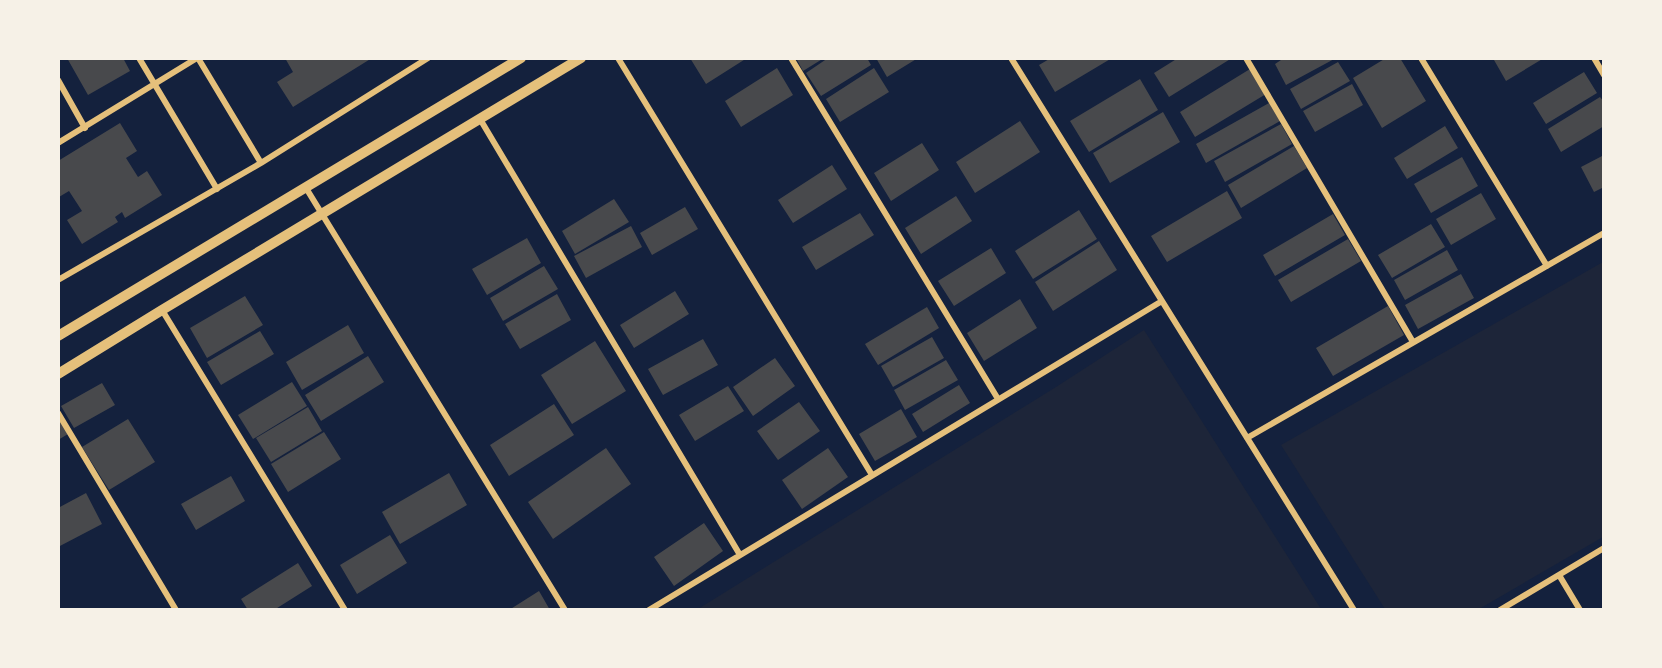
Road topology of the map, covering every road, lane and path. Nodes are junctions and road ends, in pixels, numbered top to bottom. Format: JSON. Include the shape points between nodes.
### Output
{"nodes":[{"id":1,"x":139,"y":58,"type":"edge"},
{"id":2,"x":197,"y":58,"type":"edge"},
{"id":3,"x":428,"y":58,"type":"edge"},
{"id":4,"x":521,"y":58,"type":"edge"},
{"id":5,"x":581,"y":58,"type":"edge"},
{"id":6,"x":618,"y":58,"type":"edge"},
{"id":7,"x":791,"y":58,"type":"edge"},
{"id":8,"x":1011,"y":58,"type":"edge"},
{"id":9,"x":1246,"y":58,"type":"edge"},
{"id":10,"x":1421,"y":58,"type":"edge"},
{"id":11,"x":1594,"y":58,"type":"edge"},
{"id":12,"x":1604,"y":75,"type":"edge"},
{"id":13,"x":58,"y":80,"type":"edge"},
{"id":14,"x":154,"y":84,"type":"junction"},
{"id":15,"x":480,"y":119,"type":"junction"},
{"id":16,"x":85,"y":128,"type":"junction"},
{"id":17,"x":58,"y":142,"type":"edge"},
{"id":18,"x":261,"y":163,"type":"junction"},
{"id":19,"x":306,"y":188,"type":"junction"},
{"id":20,"x":217,"y":189,"type":"junction"},
{"id":21,"x":322,"y":214,"type":"junction"},
{"id":22,"x":1604,"y":233,"type":"edge"},
{"id":23,"x":1546,"y":266,"type":"junction"},
{"id":24,"x":58,"y":280,"type":"edge"},
{"id":25,"x":1162,"y":301,"type":"junction"},
{"id":26,"x":162,"y":310,"type":"junction"},
{"id":27,"x":58,"y":336,"type":"edge"},
{"id":28,"x":1413,"y":342,"type":"junction"},
{"id":29,"x":58,"y":374,"type":"edge"},
{"id":30,"x":998,"y":399,"type":"junction"},
{"id":31,"x":58,"y":413,"type":"edge"},
{"id":32,"x":1247,"y":438,"type":"junction"},
{"id":33,"x":872,"y":476,"type":"junction"},
{"id":34,"x":1604,"y":548,"type":"edge"},
{"id":35,"x":740,"y":555,"type":"junction"},
{"id":36,"x":1559,"y":575,"type":"junction"},
{"id":37,"x":176,"y":609,"type":"edge"},
{"id":38,"x":345,"y":609,"type":"edge"},
{"id":39,"x":566,"y":609,"type":"edge"},
{"id":40,"x":649,"y":609,"type":"edge"},
{"id":41,"x":1354,"y":609,"type":"edge"},
{"id":42,"x":1500,"y":609,"type":"edge"},
{"id":43,"x":1580,"y":609,"type":"edge"}],
"edges":[{"from":1,"to":14,"type":"street"},
{"from":2,"to":14,"type":"street"},
{"from":2,"to":18,"type":"street"},
{"from":3,"to":18,"type":"street"},
{"from":4,"to":19,"type":"street"},
{"from":5,"to":15,"type":"street"},
{"from":6,"to":33,"type":"street"},
{"from":7,"to":30,"type":"street"},
{"from":8,"to":25,"type":"street"},
{"from":9,"to":28,"type":"street"},
{"from":10,"to":23,"type":"street"},
{"from":11,"to":12,"type":"street"},
{"from":13,"to":16,"type":"street"},
{"from":14,"to":16,"type":"street"},
{"from":14,"to":20,"type":"street"},
{"from":15,"to":21,"type":"street"},
{"from":15,"to":35,"type":"street"},
{"from":16,"to":17,"type":"street"},
{"from":18,"to":20,"type":"street"},
{"from":19,"to":21,"type":"street"},
{"from":19,"to":27,"type":"street"},
{"from":20,"to":24,"type":"street"},
{"from":21,"to":26,"type":"street"},
{"from":21,"to":39,"type":"street"},
{"from":22,"to":23,"type":"street"},
{"from":23,"to":28,"type":"street"},
{"from":25,"to":30,"type":"street"},
{"from":25,"to":32,"type":"street"},
{"from":26,"to":29,"type":"street"},
{"from":26,"to":38,"type":"street"},
{"from":28,"to":32,"type":"street"},
{"from":30,"to":33,"type":"street"},
{"from":31,"to":37,"type":"street"},
{"from":32,"to":41,"type":"street"},
{"from":33,"to":35,"type":"street"},
{"from":34,"to":36,"type":"street"},
{"from":35,"to":40,"type":"street"},
{"from":36,"to":42,"type":"street"},
{"from":36,"to":43,"type":"street"}]}
